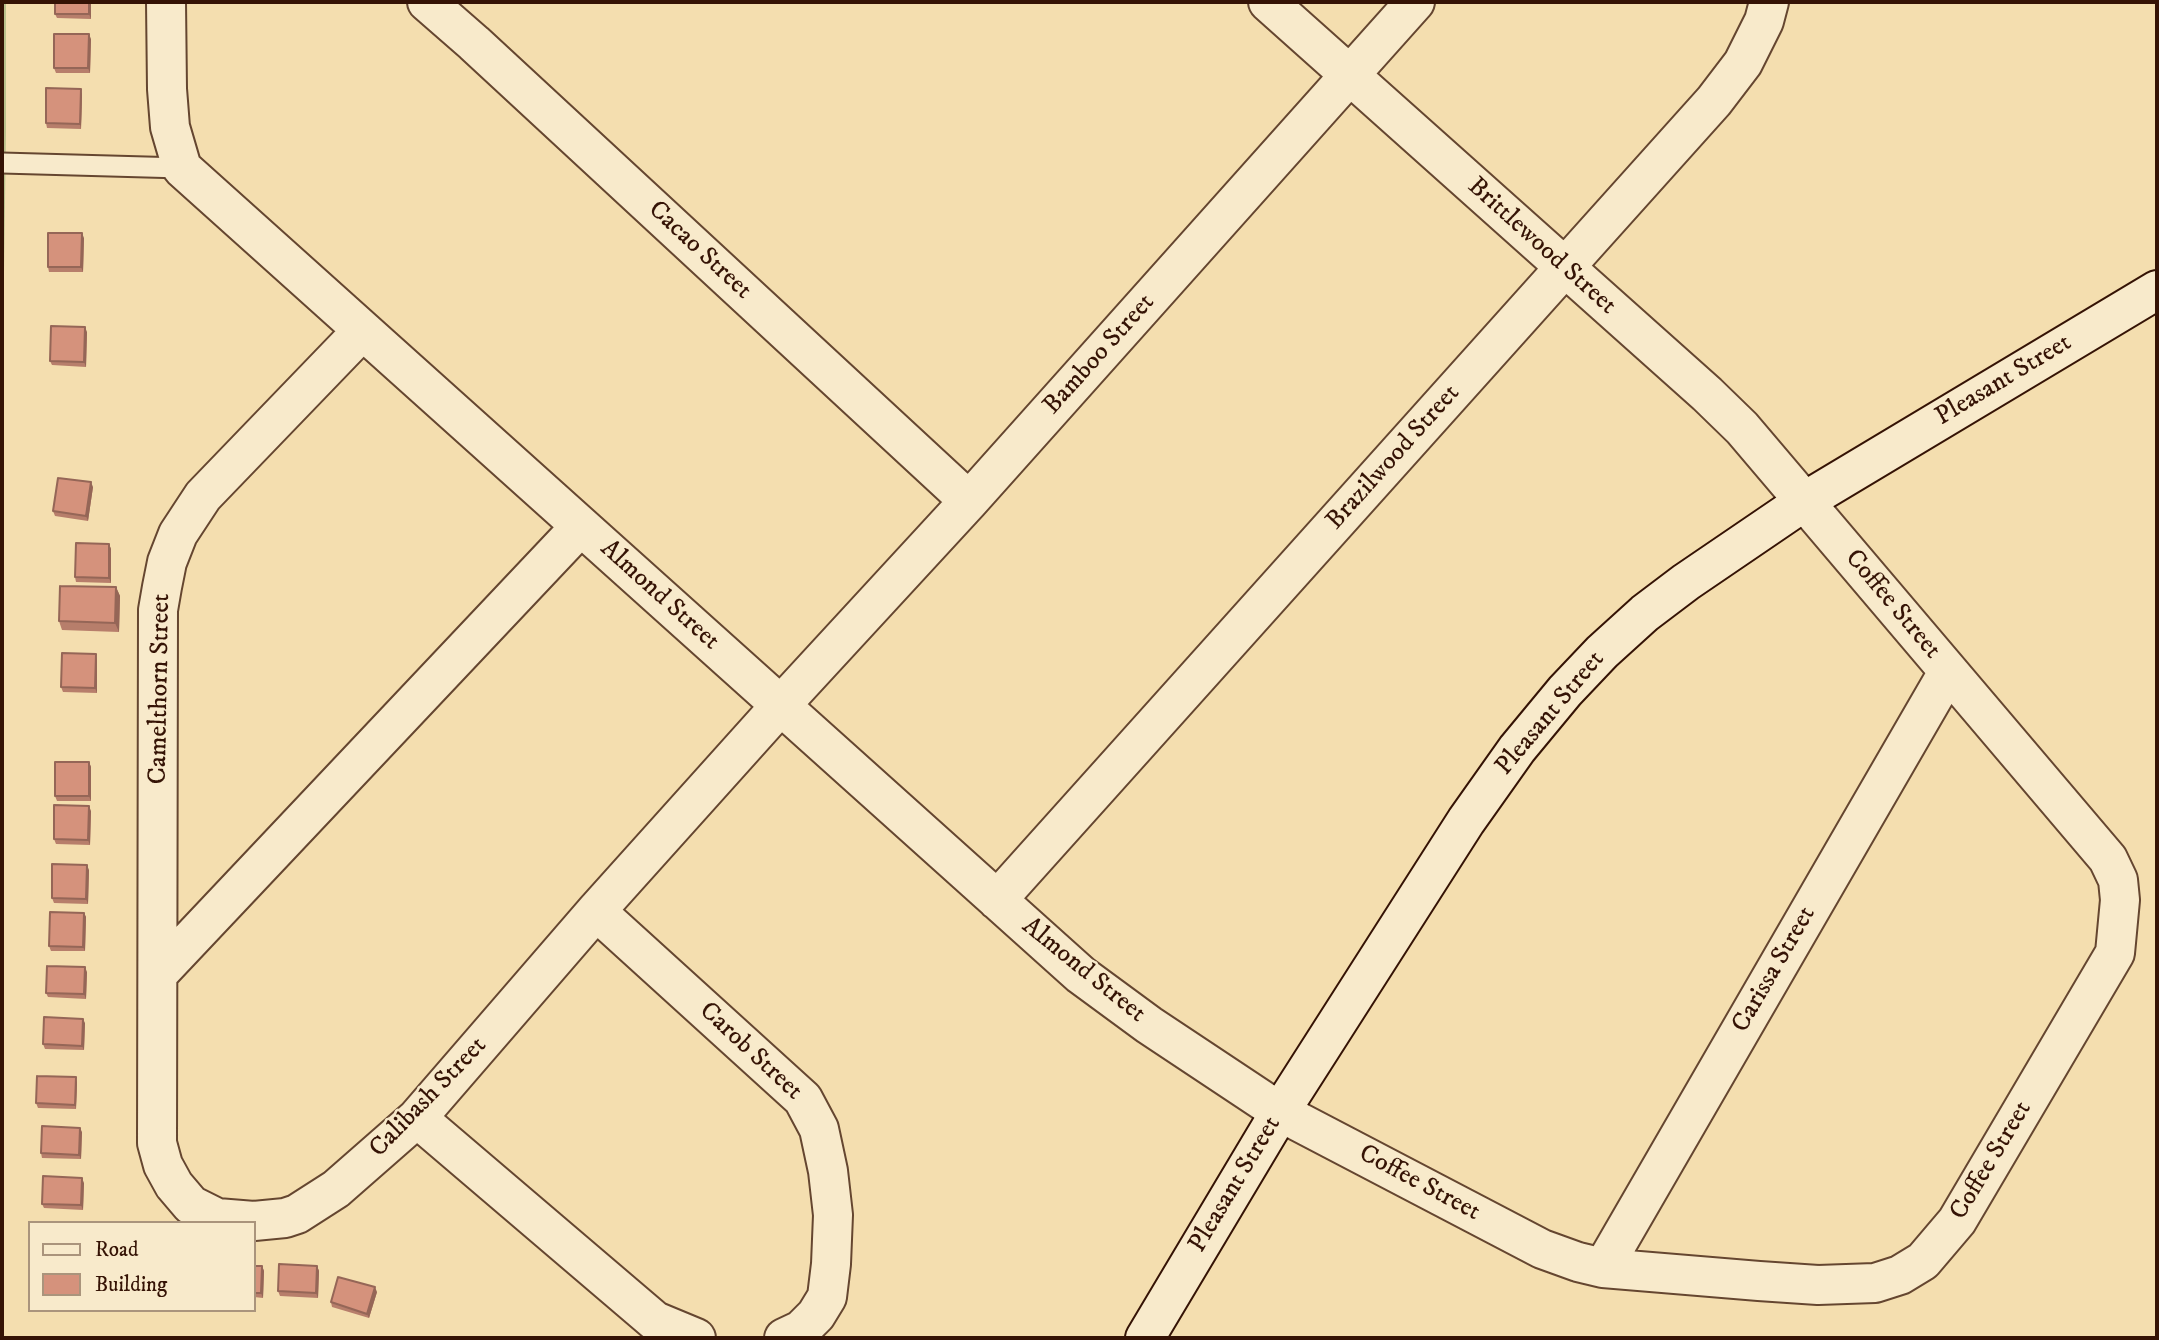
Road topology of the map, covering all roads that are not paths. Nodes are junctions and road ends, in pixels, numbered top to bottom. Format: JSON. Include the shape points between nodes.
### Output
{"nodes":[{"id":1,"x":166,"y":2,"type":"edge"},
{"id":2,"x":427,"y":2,"type":"edge"},
{"id":3,"x":1268,"y":2,"type":"edge"},
{"id":4,"x":1415,"y":2,"type":"edge"},
{"id":5,"x":1769,"y":2,"type":"edge"},
{"id":6,"x":1349,"y":76,"type":"junction"},
{"id":7,"x":2,"y":163,"type":"edge"},
{"id":8,"x":181,"y":168,"type":"junction"},
{"id":9,"x":1565,"y":268,"type":"junction"},
{"id":10,"x":2157,"y":290,"type":"edge"},
{"id":11,"x":362,"y":331,"type":"junction"},
{"id":12,"x":969,"y":501,"type":"junction"},
{"id":13,"x":1805,"y":501,"type":"junction"},
{"id":14,"x":581,"y":526,"type":"junction"},
{"id":15,"x":1948,"y":672,"type":"junction"},
{"id":16,"x":780,"y":705,"type":"junction"},
{"id":17,"x":997,"y":900,"type":"junction"},
{"id":18,"x":596,"y":911,"type":"junction"},
{"id":19,"x":158,"y":964,"type":"junction"},
{"id":20,"x":1280,"y":1112,"type":"junction"},
{"id":21,"x":417,"y":1118,"type":"junction"},
{"id":22,"x":1603,"y":1268,"type":"junction"},
{"id":23,"x":693,"y":1338,"type":"edge"},
{"id":24,"x":784,"y":1338,"type":"edge"},
{"id":25,"x":1145,"y":1338,"type":"edge"}],
"edges":[{"from":1,"to":8,"type":"street","via":[[170,127]]},
{"from":2,"to":12,"type":"street","name":"Cacao Street"},
{"from":3,"to":6,"type":"street","name":"Brittlewood Street"},
{"from":4,"to":6,"type":"street","name":"Bamboo Street"},
{"from":5,"to":9,"type":"street","name":"Brazilwood Street","via":[[1743,63],[1714,101]]},
{"from":6,"to":9,"type":"street","name":"Brittlewood Street"},
{"from":6,"to":12,"type":"street","name":"Bamboo Street"},
{"from":7,"to":8,"type":"lane"},
{"from":8,"to":11,"type":"street","name":"Almond Street"},
{"from":9,"to":13,"type":"street","name":"Brittlewood Street","via":[[1707,394]]},
{"from":9,"to":17,"type":"street","name":"Brazilwood Street"},
{"from":10,"to":13,"type":"street","name":"Pleasant Street"},
{"from":11,"to":14,"type":"street","name":"Almond Street"},
{"from":11,"to":19,"type":"street","name":"Camelthorn Street","via":[[203,496],[178,534],[167,562],[158,610]]},
{"from":12,"to":16,"type":"street","name":"Bamboo Street"},
{"from":13,"to":15,"type":"street","name":"Coffee Street"},
{"from":13,"to":20,"type":"street","name":"Pleasant Street","via":[[1645,613],[1565,691],[1466,821]]},
{"from":14,"to":16,"type":"street","name":"Almond Street"},
{"from":14,"to":19,"type":"street"},
{"from":15,"to":22,"type":"street","name":"Carissa Street"},
{"from":15,"to":22,"type":"street","name":"Coffee Street","via":[[2108,859],[2118,880],[2120,900],[2115,953],[2104,973],[1957,1221],[1923,1261],[1900,1275],[1875,1283],[1818,1285]]},
{"from":16,"to":17,"type":"street","name":"Almond Street"},
{"from":16,"to":18,"type":"street","name":"Calibash Street"},
{"from":17,"to":20,"type":"street","name":"Almond Street","via":[[1081,975]]},
{"from":18,"to":21,"type":"street","name":"Calibash Street"},
{"from":18,"to":24,"type":"street","name":"Carob Street","via":[[803,1099],[819,1129],[833,1215],[827,1297],[801,1330]]},
{"from":19,"to":21,"type":"street","name":"Calibash Street","via":[[157,1143],[163,1165],[191,1205],[217,1218],[254,1221],[297,1214],[336,1189]]},
{"from":20,"to":22,"type":"street","name":"Coffee Street","via":[[1542,1249]]},
{"from":20,"to":25,"type":"street","name":"Pleasant Street"},
{"from":21,"to":23,"type":"street","via":[[655,1321]]}]}
